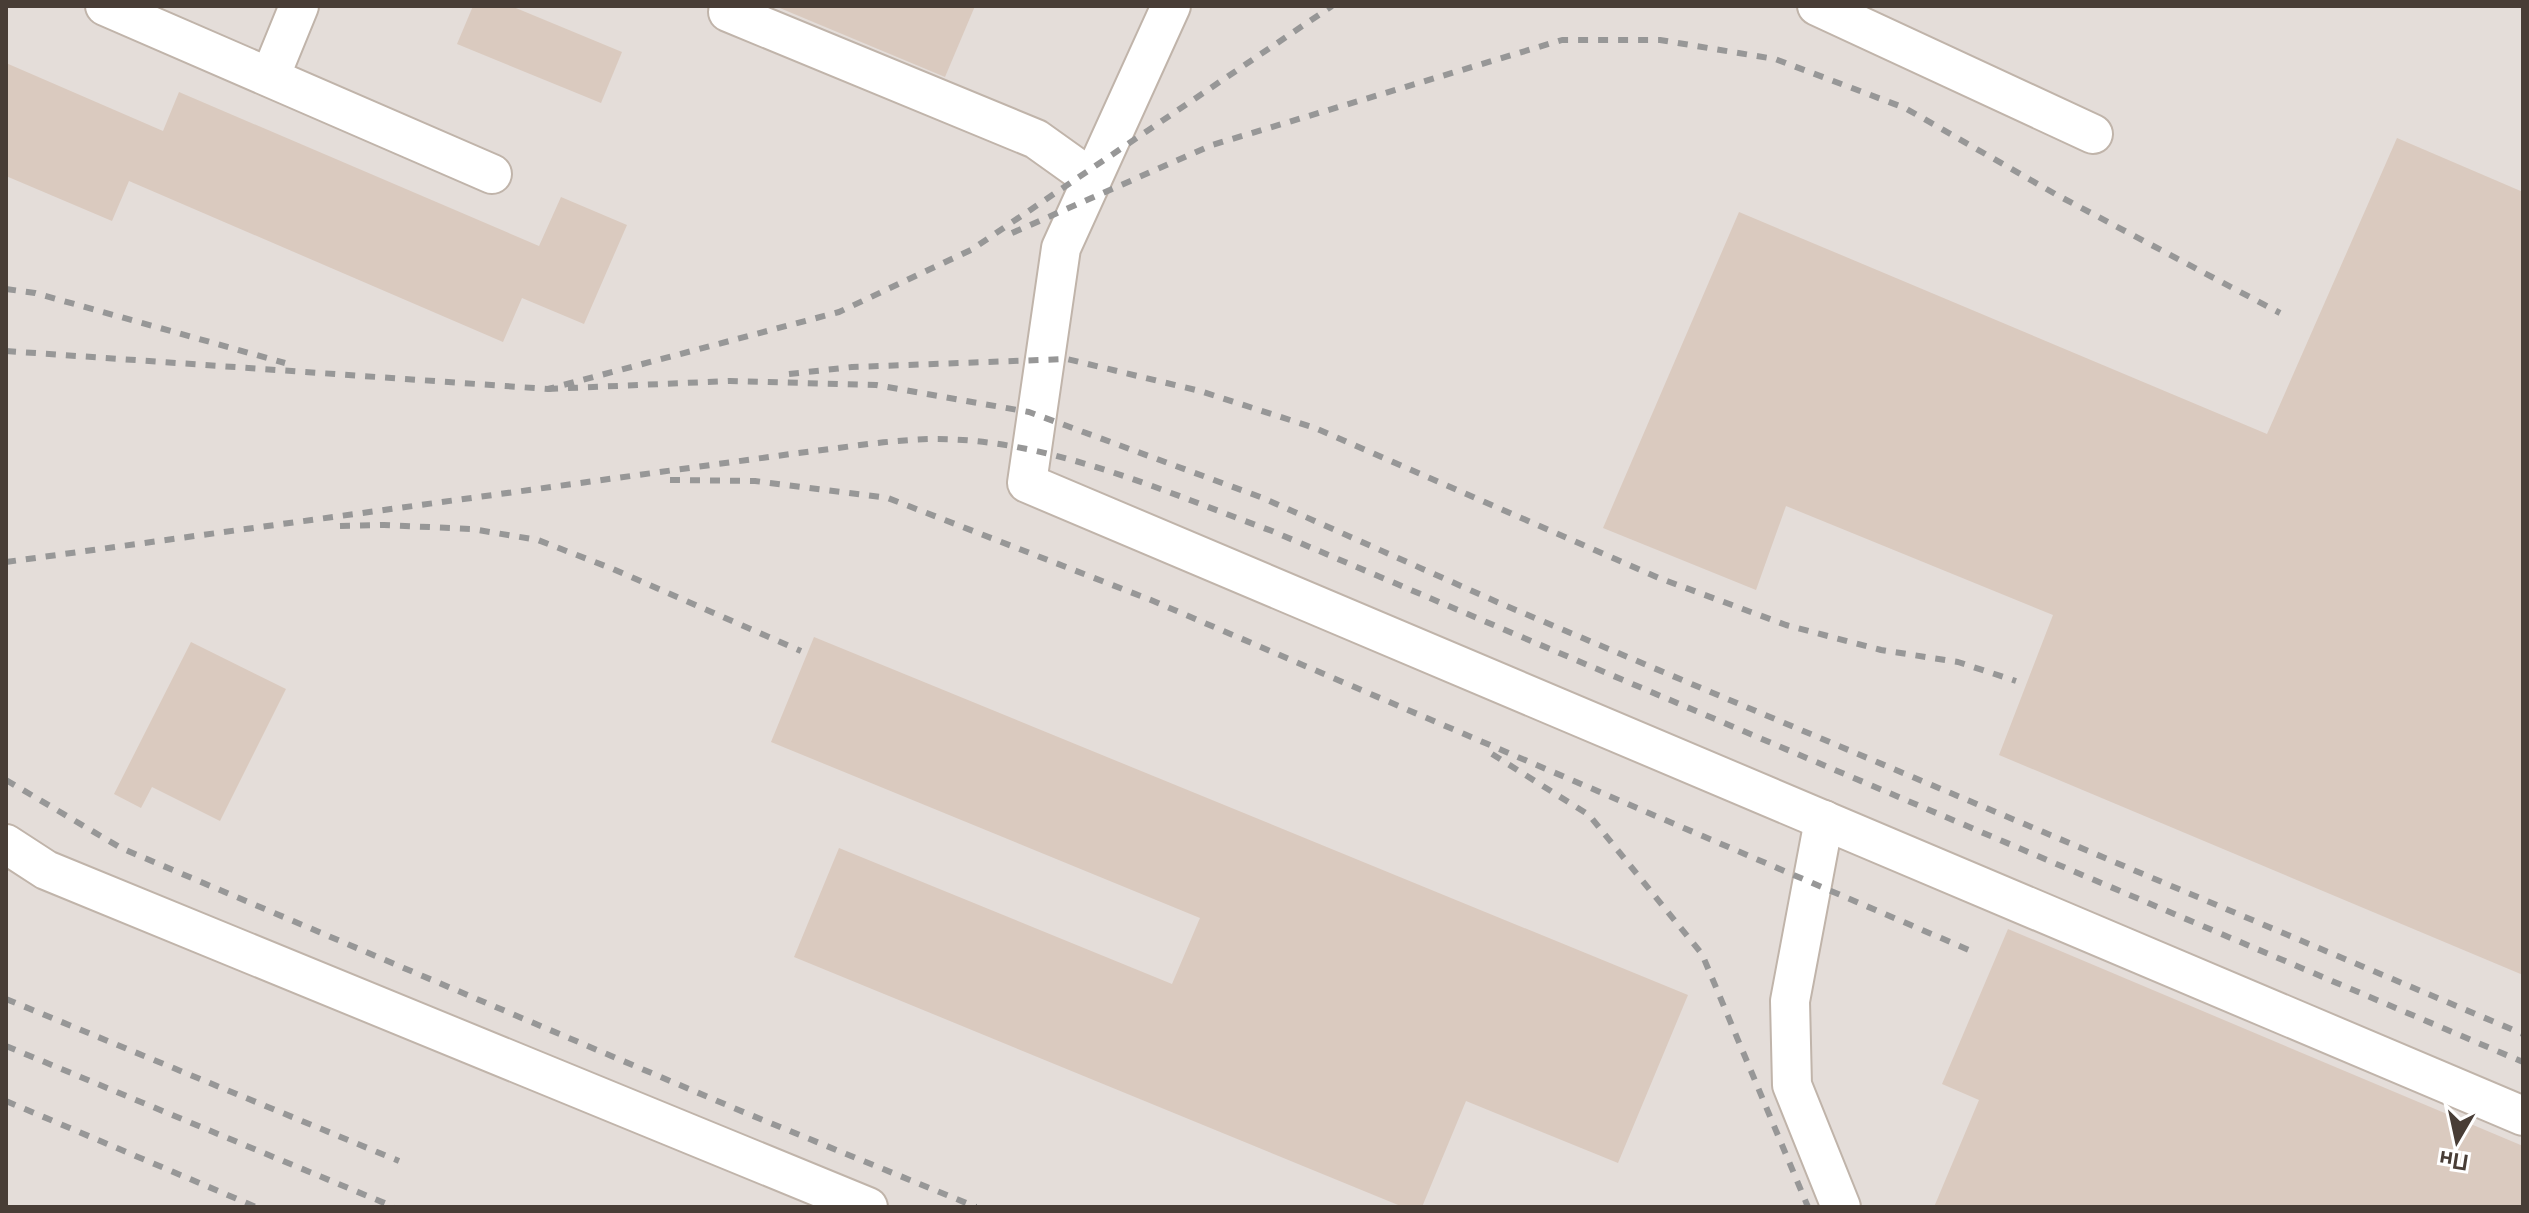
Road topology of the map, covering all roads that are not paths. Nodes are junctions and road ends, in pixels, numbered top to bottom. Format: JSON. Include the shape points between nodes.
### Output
{"nodes":[{"id":1,"x":105,"y":6,"type":"edge"},
{"id":2,"x":299,"y":6,"type":"edge"},
{"id":3,"x":1171,"y":6,"type":"edge"},
{"id":4,"x":1817,"y":6,"type":"edge"},
{"id":5,"x":728,"y":12,"type":"dead end"},
{"id":6,"x":270,"y":77,"type":"junction"},
{"id":7,"x":2093,"y":134,"type":"dead end"},
{"id":8,"x":492,"y":174,"type":"dead end"},
{"id":9,"x":1092,"y":179,"type":"junction"},
{"id":10,"x":1824,"y":820,"type":"junction"},
{"id":11,"x":6,"y":844,"type":"edge"},
{"id":12,"x":2523,"y":1116,"type":"edge"},
{"id":13,"x":868,"y":1207,"type":"edge"},
{"id":14,"x":1841,"y":1207,"type":"edge"}],
"edges":[{"from":1,"to":6,"type":"lane"},
{"from":2,"to":6,"type":"lane"},
{"from":3,"to":9,"type":"lane"},
{"from":4,"to":7,"type":"lane"},
{"from":5,"to":9,"type":"lane","via":[[1036,139]]},
{"from":6,"to":8,"type":"lane"},
{"from":9,"to":10,"type":"lane","via":[[1061,248],[1027,483]]},
{"from":10,"to":12,"type":"lane"},
{"from":10,"to":14,"type":"lane","via":[[1790,1001],[1792,1085]]},
{"from":11,"to":13,"type":"lane","via":[[46,870]]}]}
